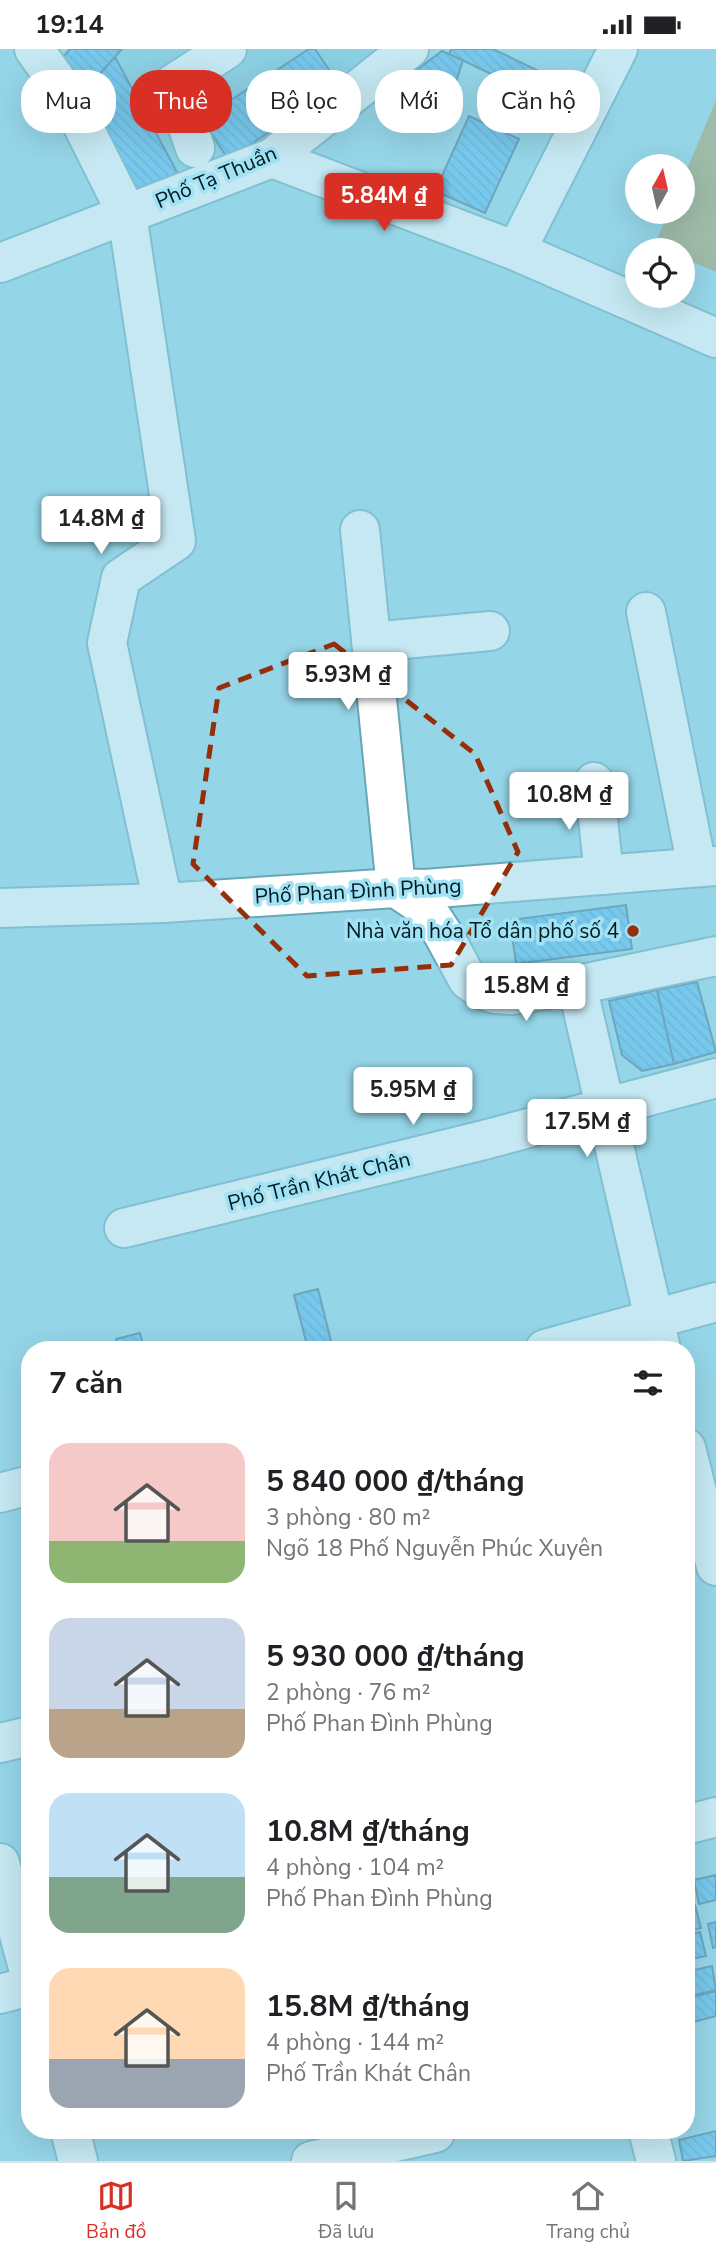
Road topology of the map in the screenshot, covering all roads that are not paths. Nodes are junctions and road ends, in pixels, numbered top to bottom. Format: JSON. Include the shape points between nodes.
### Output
{"nodes":[{"id":1,"x":34,"y":49,"type":"edge"},
{"id":2,"x":227,"y":49,"type":"edge"},
{"id":3,"x":618,"y":49,"type":"edge"},
{"id":4,"x":386,"y":56,"type":"edge"},
{"id":5,"x":195,"y":148,"type":"dead end"},
{"id":6,"x":272,"y":159,"type":"junction"},
{"id":7,"x":127,"y":214,"type":"junction"},
{"id":8,"x":516,"y":251,"type":"junction"},
{"id":9,"x":0,"y":263,"type":"edge"},
{"id":10,"x":716,"y":338,"type":"edge"},
{"id":11,"x":360,"y":530,"type":"dead end"},
{"id":12,"x":646,"y":612,"type":"dead end"},
{"id":13,"x":490,"y":631,"type":"dead end"},
{"id":14,"x":371,"y":642,"type":"junction"},
{"id":15,"x":594,"y":782,"type":"dead end"},
{"id":16,"x":706,"y":867,"type":"edge"},
{"id":17,"x":604,"y":875,"type":"junction"},
{"id":18,"x":396,"y":888,"type":"junction"},
{"id":19,"x":163,"y":903,"type":"junction"},
{"id":20,"x":0,"y":908,"type":"edge"},
{"id":21,"x":716,"y":956,"type":"edge"},
{"id":22,"x":577,"y":985,"type":"junction"},
{"id":23,"x":716,"y":1078,"type":"edge"},
{"id":24,"x":606,"y":1108,"type":"junction"},
{"id":25,"x":124,"y":1228,"type":"dead end"},
{"id":26,"x":716,"y":1302,"type":"edge"},
{"id":27,"x":657,"y":1335,"type":"edge"},
{"id":28,"x":609,"y":1341,"type":"edge"},
{"id":29,"x":695,"y":1483,"type":"edge"},
{"id":30,"x":21,"y":1487,"type":"edge"},
{"id":31,"x":0,"y":1493,"type":"edge"},
{"id":32,"x":716,"y":1564,"type":"edge"},
{"id":33,"x":21,"y":1738,"type":"edge"},
{"id":34,"x":0,"y":1743,"type":"edge"},
{"id":35,"x":716,"y":1817,"type":"edge"},
{"id":36,"x":695,"y":1823,"type":"edge"},
{"id":37,"x":0,"y":1863,"type":"edge"},
{"id":38,"x":21,"y":1941,"type":"edge"},
{"id":39,"x":21,"y":1988,"type":"edge"},
{"id":40,"x":0,"y":1994,"type":"edge"},
{"id":41,"x":72,"y":2139,"type":"edge"},
{"id":42,"x":650,"y":2139,"type":"edge"},
{"id":43,"x":437,"y":2141,"type":"edge"},
{"id":44,"x":78,"y":2161,"type":"edge"},
{"id":45,"x":311,"y":2161,"type":"edge"},
{"id":46,"x":656,"y":2161,"type":"edge"}],
"edges":[{"from":1,"to":7,"type":"street","via":[[69,98]]},
{"from":2,"to":5,"type":"street","via":[[173,84]]},
{"from":3,"to":8,"type":"street"},
{"from":4,"to":6,"type":"street","name":"Phố Tạ Thuần"},
{"from":6,"to":7,"type":"street","name":"Phố Tạ Thuần"},
{"from":6,"to":8,"type":"street"},
{"from":7,"to":9,"type":"street","name":"Phố Tạ Thuần"},
{"from":7,"to":19,"type":"street","via":[[176,541],[121,578],[107,643]]},
{"from":8,"to":10,"type":"street"},
{"from":11,"to":14,"type":"street"},
{"from":12,"to":16,"type":"street"},
{"from":13,"to":14,"type":"street"},
{"from":14,"to":18,"type":"street"},
{"from":15,"to":17,"type":"street"},
{"from":16,"to":17,"type":"street","name":"Phố Phan Đình Phùng"},
{"from":17,"to":18,"type":"street","name":"Phố Phan Đình Phùng"},
{"from":18,"to":19,"type":"street","name":"Phố Phan Đình Phùng"},
{"from":18,"to":22,"type":"street","via":[[430,915],[461,970],[481,989],[512,995]]},
{"from":19,"to":20,"type":"street","name":"Phố Phan Đình Phùng"},
{"from":21,"to":22,"type":"street"},
{"from":22,"to":24,"type":"street"},
{"from":23,"to":24,"type":"street","name":"Phố Trần Khát Chân"},
{"from":24,"to":25,"type":"street","name":"Phố Trần Khát Chân"},
{"from":24,"to":27,"type":"street"},
{"from":26,"to":27,"type":"street"},
{"from":27,"to":28,"type":"street"},
{"from":29,"to":32,"type":"street"},
{"from":30,"to":31,"type":"street"},
{"from":33,"to":34,"type":"street"},
{"from":35,"to":36,"type":"street"},
{"from":37,"to":38,"type":"street"},
{"from":39,"to":40,"type":"street"},
{"from":41,"to":44,"type":"street"},
{"from":42,"to":46,"type":"street"},
{"from":43,"to":45,"type":"street"}]}
